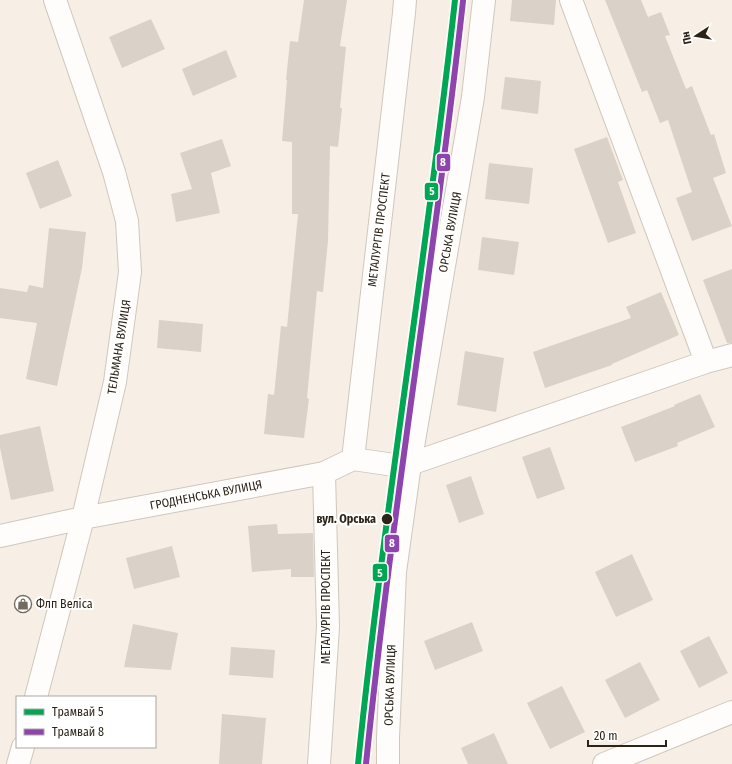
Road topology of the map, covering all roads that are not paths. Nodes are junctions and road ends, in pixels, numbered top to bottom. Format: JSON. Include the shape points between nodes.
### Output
{"nodes":[{"id":1,"x":56,"y":0,"type":"edge"},
{"id":2,"x":405,"y":0,"type":"edge"},
{"id":3,"x":484,"y":0,"type":"edge"},
{"id":4,"x":571,"y":0,"type":"edge"},
{"id":5,"x":732,"y":355,"type":"edge"},
{"id":6,"x":706,"y":362,"type":"junction"},
{"id":7,"x":353,"y":459,"type":"junction"},
{"id":8,"x":410,"y":464,"type":"junction"},
{"id":9,"x":324,"y":473,"type":"junction"},
{"id":10,"x":83,"y":518,"type":"junction"},
{"id":11,"x":0,"y":536,"type":"edge"},
{"id":12,"x":36,"y":696,"type":"edge"},
{"id":13,"x":732,"y":712,"type":"edge"},
{"id":14,"x":23,"y":748,"type":"edge"},
{"id":15,"x":18,"y":764,"type":"edge"},
{"id":16,"x":319,"y":764,"type":"edge"},
{"id":17,"x":388,"y":764,"type":"edge"},
{"id":18,"x":604,"y":764,"type":"edge"}],
"edges":[{"from":1,"to":10,"type":"street","name":"ТЕЛЬМАНА ВУЛИЦЯ","via":[[114,172],[128,228],[130,272],[115,382]]},
{"from":2,"to":7,"type":"street","name":"МЕТАЛУРГІВ ПРОСПЕКТ"},
{"from":3,"to":8,"type":"street","name":"ОРСЬКА ВУЛИЦЯ","via":[[473,97]]},
{"from":4,"to":6,"type":"street"},
{"from":5,"to":6,"type":"street"},
{"from":6,"to":8,"type":"street"},
{"from":7,"to":8,"type":"street","via":[[394,465]]},
{"from":7,"to":9,"type":"street","name":"ГРОДНЕНСЬКА ВУЛИЦЯ"},
{"from":8,"to":17,"type":"street","name":"ОРСЬКА ВУЛИЦЯ","via":[[394,572]]},
{"from":9,"to":10,"type":"street","name":"ГРОДНЕНСЬКА ВУЛИЦЯ"},
{"from":9,"to":16,"type":"street","name":"МЕТАЛУРГІВ ПРОСПЕКТ","via":[[328,627]]},
{"from":10,"to":11,"type":"street","name":"ГРОДНЕНСЬКА ВУЛИЦЯ"},
{"from":10,"to":12,"type":"street","name":"ТЕЛЬМАНА ВУЛИЦЯ"},
{"from":13,"to":18,"type":"street"},
{"from":14,"to":15,"type":"street"}]}
